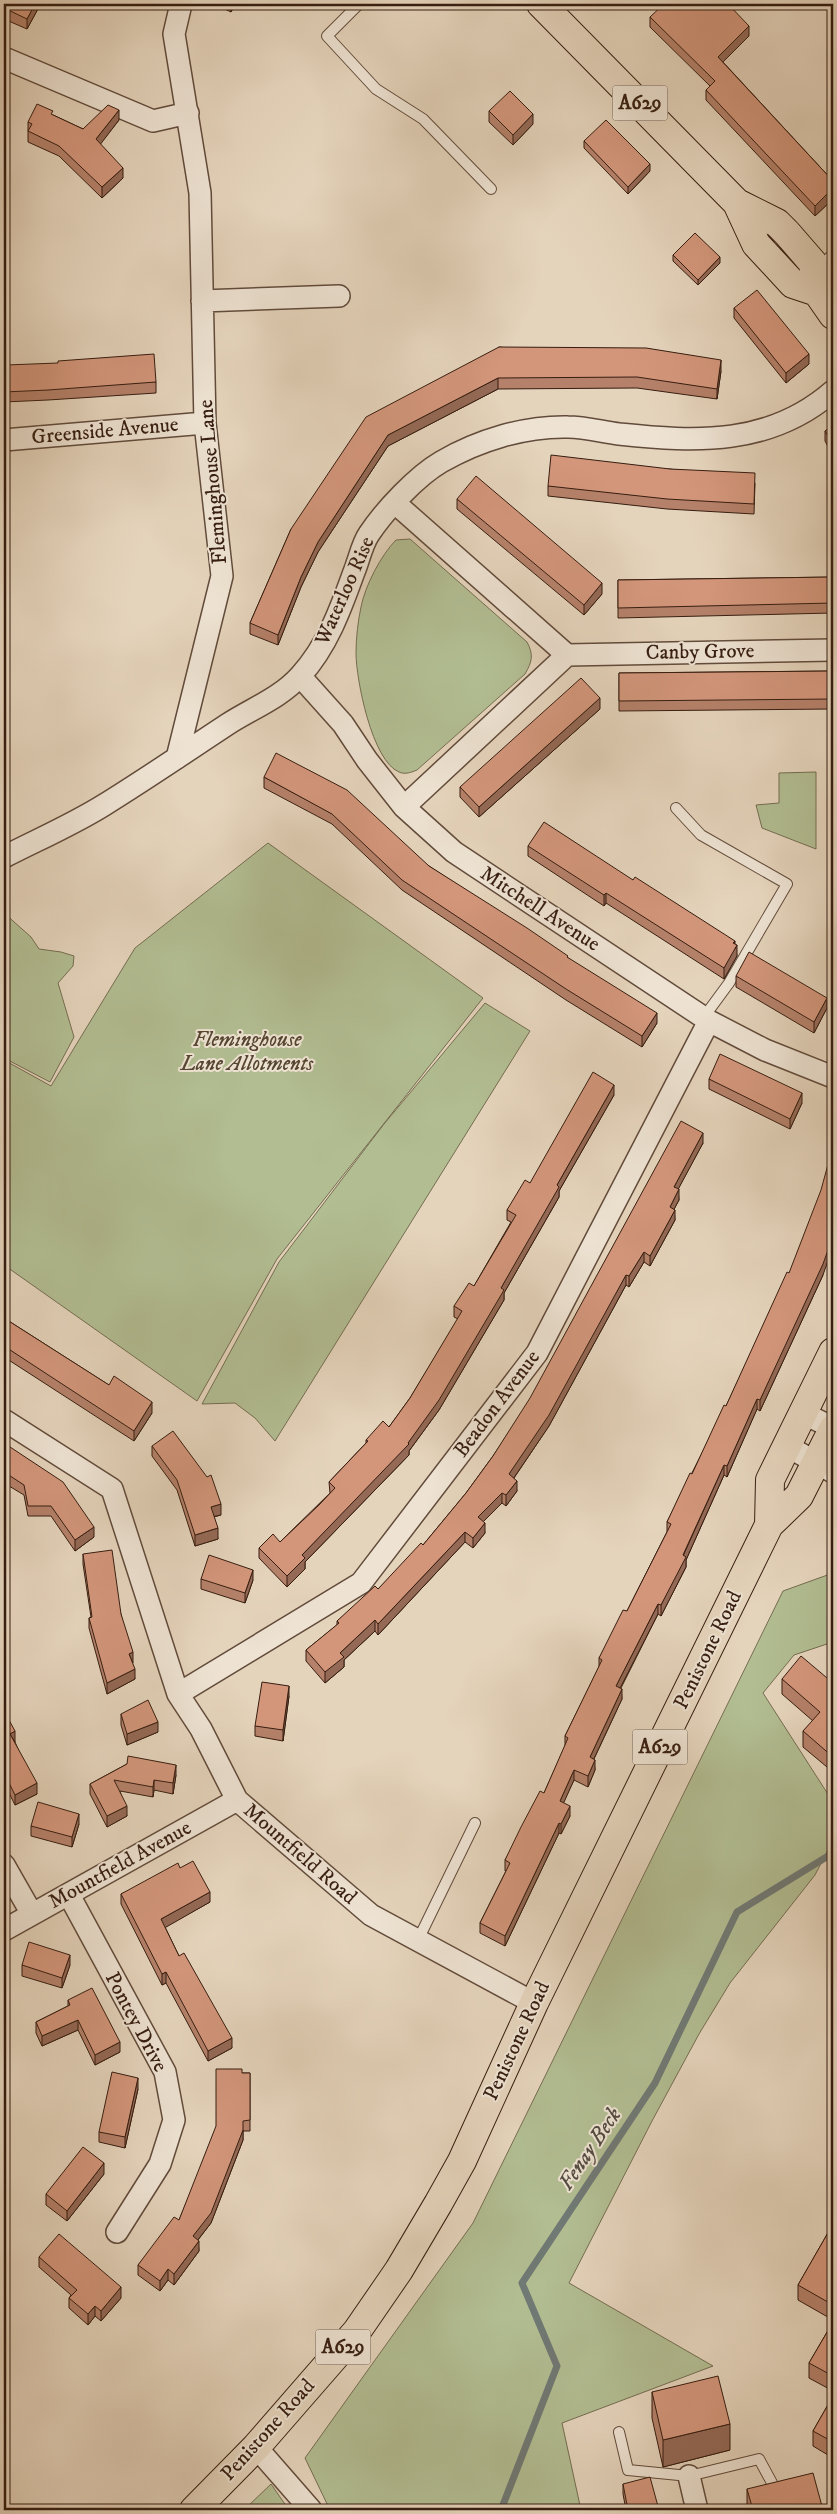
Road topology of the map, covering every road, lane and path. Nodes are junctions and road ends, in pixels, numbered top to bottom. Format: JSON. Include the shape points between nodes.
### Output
{"nodes":[{"id":1,"x":181,"y":4,"type":"edge"},
{"id":2,"x":359,"y":4,"type":"edge"},
{"id":3,"x":541,"y":4,"type":"edge"},
{"id":4,"x":4,"y":58,"type":"edge"},
{"id":5,"x":188,"y":114,"type":"junction"},
{"id":6,"x":491,"y":189,"type":"dead end"},
{"id":7,"x":833,"y":254,"type":"edge"},
{"id":8,"x":811,"y":284,"type":"junction"},
{"id":9,"x":339,"y":296,"type":"dead end"},
{"id":10,"x":202,"y":301,"type":"junction"},
{"id":11,"x":833,"y":314,"type":"edge"},
{"id":12,"x":833,"y":391,"type":"edge"},
{"id":13,"x":206,"y":422,"type":"junction"},
{"id":14,"x":4,"y":440,"type":"edge"},
{"id":15,"x":395,"y":504,"type":"junction"},
{"id":16,"x":833,"y":650,"type":"edge"},
{"id":17,"x":567,"y":655,"type":"junction"},
{"id":18,"x":300,"y":676,"type":"junction"},
{"id":19,"x":177,"y":758,"type":"junction"},
{"id":20,"x":404,"y":807,"type":"junction"},
{"id":21,"x":676,"y":808,"type":"dead end"},
{"id":22,"x":4,"y":858,"type":"edge"},
{"id":23,"x":707,"y":1019,"type":"junction"},
{"id":24,"x":833,"y":1077,"type":"edge"},
{"id":25,"x":833,"y":1352,"type":"edge"},
{"id":26,"x":803,"y":1413,"type":"junction"},
{"id":27,"x":4,"y":1420,"type":"edge"},
{"id":28,"x":833,"y":1428,"type":"edge"},
{"id":29,"x":787,"y":1446,"type":"junction"},
{"id":30,"x":825,"y":1467,"type":"edge"},
{"id":31,"x":769,"y":1525,"type":"junction"},
{"id":32,"x":178,"y":1694,"type":"junction"},
{"id":33,"x":237,"y":1800,"type":"junction"},
{"id":34,"x":475,"y":1823,"type":"dead end"},
{"id":35,"x":4,"y":1865,"type":"edge"},
{"id":36,"x":70,"y":1895,"type":"junction"},
{"id":37,"x":32,"y":1914,"type":"junction"},
{"id":38,"x":4,"y":1930,"type":"edge"},
{"id":39,"x":418,"y":1940,"type":"junction"},
{"id":40,"x":534,"y":2002,"type":"junction"},
{"id":41,"x":117,"y":2232,"type":"dead end"},
{"id":42,"x":619,"y":2432,"type":"dead end"},
{"id":43,"x":256,"y":2447,"type":"junction"},
{"id":44,"x":689,"y":2476,"type":"junction"},
{"id":45,"x":779,"y":2497,"type":"edge"},
{"id":46,"x":194,"y":2510,"type":"edge"},
{"id":47,"x":311,"y":2510,"type":"edge"},
{"id":48,"x":697,"y":2510,"type":"edge"}],
"edges":[{"from":1,"to":5,"type":"street","name":"Fleminghouse Lane","via":[[174,34]]},
{"from":2,"to":6,"type":"lane","via":[[327,36],[376,89],[423,119]]},
{"from":3,"to":8,"type":"highway","number":"A629","via":[[737,204],[777,223],[813,263]]},
{"from":4,"to":5,"type":"street","via":[[153,121]]},
{"from":5,"to":10,"type":"street","name":"Fleminghouse Lane","via":[[200,193]]},
{"from":7,"to":8,"type":"lane"},
{"from":8,"to":11,"type":"highway","number":"A629"},
{"from":9,"to":10,"type":"street"},
{"from":10,"to":13,"type":"street","name":"Fleminghouse Lane"},
{"from":12,"to":15,"type":"street","name":"Waterloo Rise","via":[[782,423],[756,434],[698,440],[569,427],[521,431],[476,444],[440,462],[414,481]]},
{"from":13,"to":14,"type":"street","name":"Greenside Avenue"},
{"from":13,"to":19,"type":"street","name":"Fleminghouse Lane","via":[[222,576]]},
{"from":15,"to":17,"type":"street"},
{"from":15,"to":18,"type":"street","name":"Waterloo Rise","via":[[368,535],[337,617],[320,650]]},
{"from":16,"to":17,"type":"street","name":"Canby Grove"},
{"from":17,"to":20,"type":"street"},
{"from":18,"to":19,"type":"street","name":"Waterloo Rise","via":[[268,703]]},
{"from":18,"to":20,"type":"street","name":"Mitchell Avenue","via":[[343,724]]},
{"from":19,"to":22,"type":"street","via":[[102,807]]},
{"from":20,"to":23,"type":"street","name":"Mitchell Avenue","via":[[454,852]]},
{"from":21,"to":23,"type":"lane","via":[[701,834],[787,884]]},
{"from":23,"to":24,"type":"street","name":"Mitchell Avenue","via":[[765,1050]]},
{"from":23,"to":32,"type":"street","name":"Beadon Avenue","via":[[537,1353],[361,1583]]},
{"from":25,"to":26,"type":"highway","name":"Penistone Road","number":"A629"},
{"from":26,"to":28,"type":"street"},
{"from":26,"to":29,"type":"highway","name":"Penistone Road","number":"A629"},
{"from":27,"to":32,"type":"street","name":"Mountfield Road","via":[[112,1488]]},
{"from":28,"to":30,"type":"highway","name":"Penistone Road","number":"A629"},
{"from":29,"to":30,"type":"street"},
{"from":29,"to":31,"type":"highway","name":"Penistone Road","number":"A629","via":[[770,1480]]},
{"from":30,"to":31,"type":"highway","name":"Penistone Road","number":"A629"},
{"from":31,"to":40,"type":"highway","name":"Penistone Road","number":"A629"},
{"from":32,"to":33,"type":"street","name":"Mountfield Road","via":[[201,1729]]},
{"from":33,"to":36,"type":"street","name":"Mountfield Avenue"},
{"from":33,"to":39,"type":"street","name":"Mountfield Road","via":[[371,1915]]},
{"from":34,"to":39,"type":"lane"},
{"from":35,"to":37,"type":"street"},
{"from":36,"to":37,"type":"street","name":"Mountfield Avenue"},
{"from":36,"to":41,"type":"street","name":"Pontey Drive","via":[[165,2072],[174,2120],[160,2164]]},
{"from":37,"to":38,"type":"street","name":"Mountfield Avenue"},
{"from":39,"to":40,"type":"street","name":"Mountfield Road"},
{"from":40,"to":43,"type":"highway","name":"Penistone Road","number":"A629","via":[[462,2162],[399,2270],[357,2331]]},
{"from":42,"to":44,"type":"lane","via":[[628,2470]]},
{"from":43,"to":46,"type":"highway","name":"Penistone Road","number":"A629"},
{"from":43,"to":47,"type":"street"},
{"from":44,"to":45,"type":"lane","via":[[759,2459]]},
{"from":44,"to":48,"type":"street"}]}
